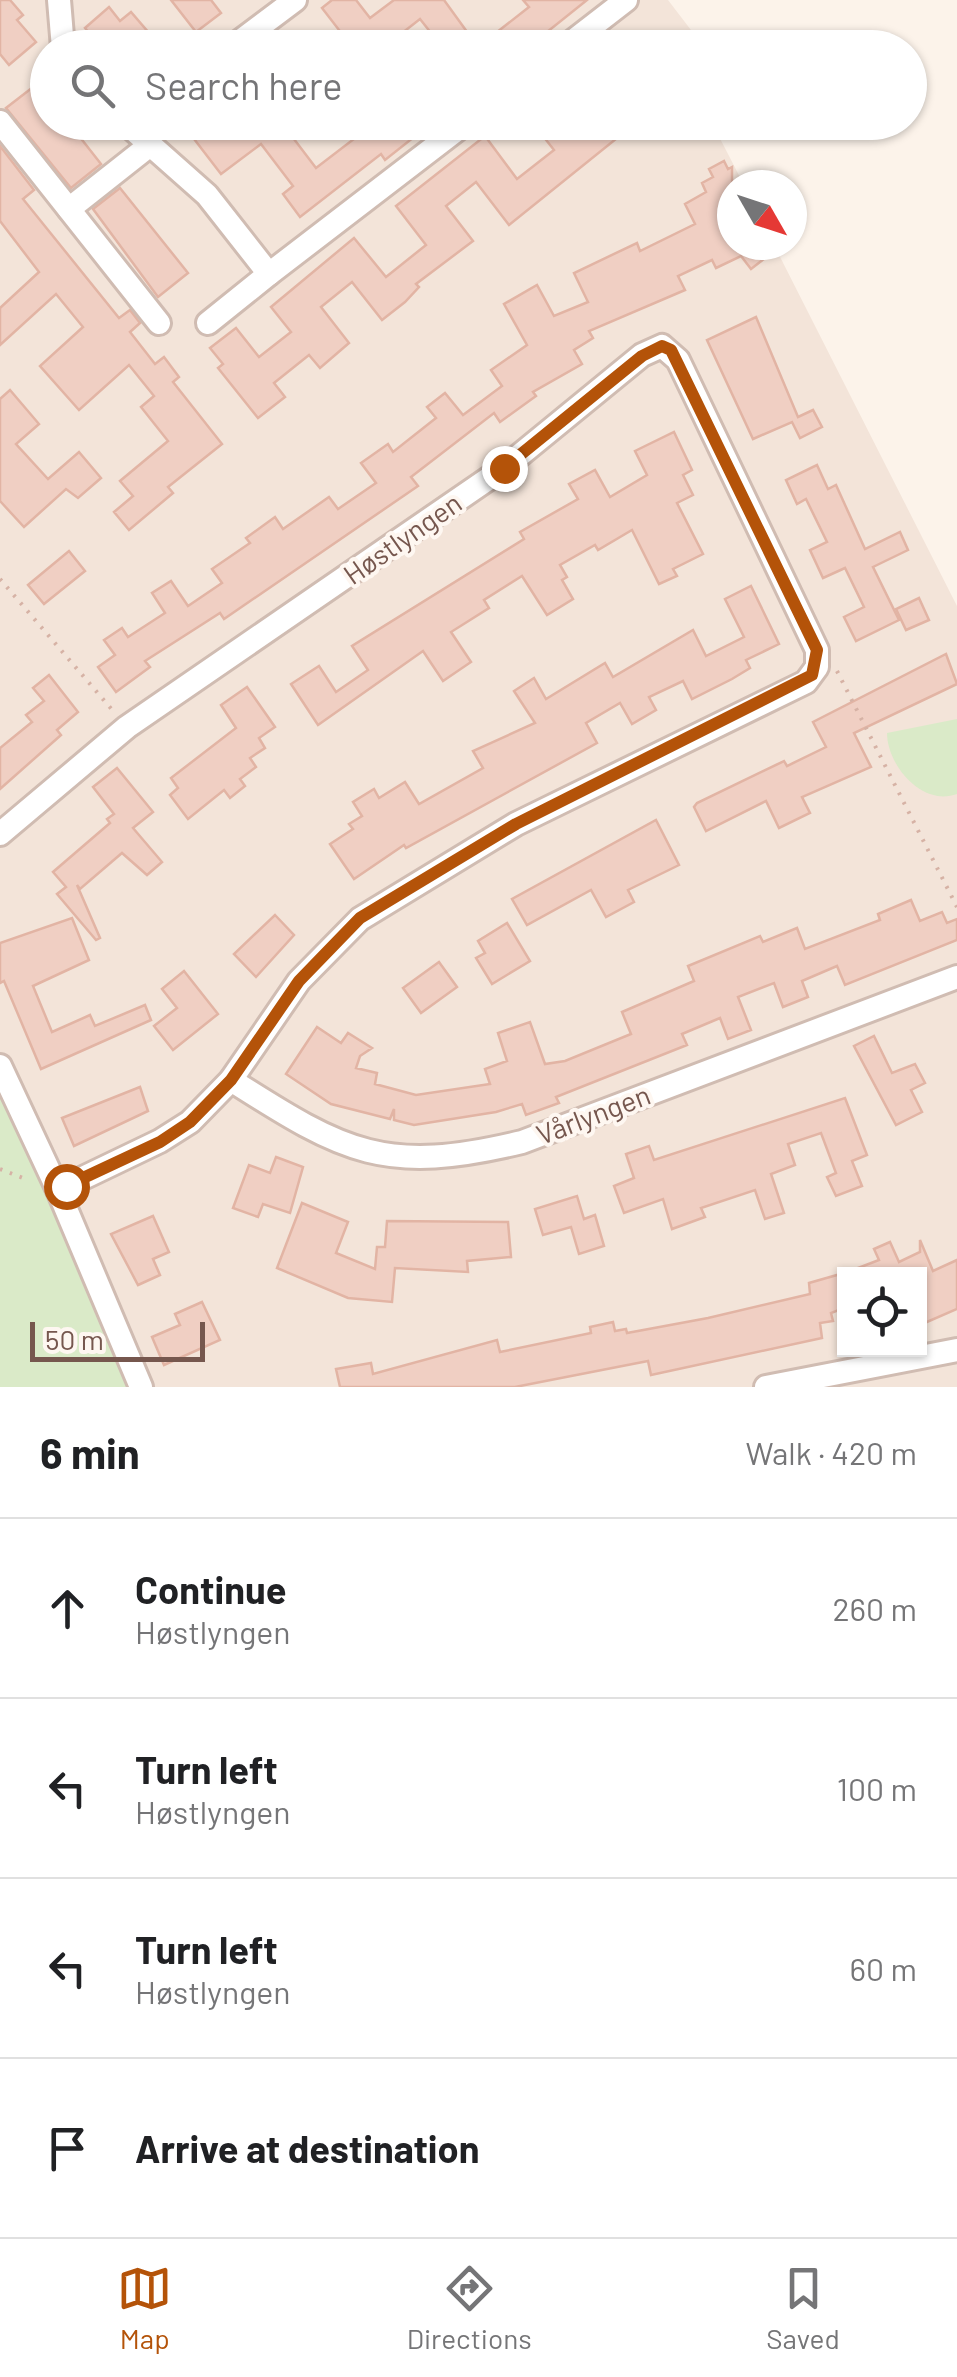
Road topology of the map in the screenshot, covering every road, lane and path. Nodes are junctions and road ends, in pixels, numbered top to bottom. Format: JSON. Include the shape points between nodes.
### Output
{"nodes":[{"id":1,"x":59,"y":0,"type":"edge"},
{"id":2,"x":295,"y":0,"type":"edge"},
{"id":3,"x":626,"y":0,"type":"edge"},
{"id":4,"x":62,"y":30,"type":"edge"},
{"id":5,"x":255,"y":30,"type":"edge"},
{"id":6,"x":587,"y":30,"type":"edge"},
{"id":7,"x":0,"y":122,"type":"edge"},
{"id":8,"x":144,"y":140,"type":"edge"},
{"id":9,"x":443,"y":140,"type":"edge"},
{"id":10,"x":150,"y":146,"type":"junction"},
{"id":11,"x":69,"y":210,"type":"junction"},
{"id":12,"x":268,"y":274,"type":"junction"},
{"id":13,"x":159,"y":323,"type":"dead end"},
{"id":14,"x":208,"y":324,"type":"dead end"},
{"id":15,"x":0,"y":579,"type":"edge"},
{"id":16,"x":817,"y":650,"type":"junction"},
{"id":17,"x":127,"y":726,"type":"junction"},
{"id":18,"x":0,"y":834,"type":"edge"},
{"id":19,"x":957,"y":907,"type":"edge"},
{"id":20,"x":957,"y":977,"type":"edge"},
{"id":21,"x":0,"y":1066,"type":"edge"},
{"id":22,"x":231,"y":1080,"type":"junction"},
{"id":23,"x":58,"y":1190,"type":"junction"},
{"id":24,"x":957,"y":1350,"type":"edge"},
{"id":25,"x":141,"y":1387,"type":"edge"},
{"id":26,"x":766,"y":1387,"type":"edge"}],
"edges":[{"from":1,"to":4,"type":"street"},
{"from":2,"to":5,"type":"street"},
{"from":3,"to":6,"type":"street"},
{"from":7,"to":11,"type":"street"},
{"from":8,"to":10,"type":"street"},
{"from":9,"to":12,"type":"street"},
{"from":10,"to":11,"type":"street"},
{"from":10,"to":12,"type":"street","via":[[207,195]]},
{"from":11,"to":13,"type":"street"},
{"from":12,"to":14,"type":"street"},
{"from":15,"to":17,"type":"path"},
{"from":16,"to":17,"type":"street","name":"Høstlyngen","via":[[678,360],[662,346],[504,468]]},
{"from":16,"to":19,"type":"path","via":[[843,677]]},
{"from":16,"to":22,"type":"street","via":[[817,667],[806,682],[516,824],[360,918],[299,981]]},
{"from":17,"to":18,"type":"street","name":"Høstlyngen"},
{"from":20,"to":22,"type":"street","name":"Vårlyngen","via":[[522,1142],[456,1158],[388,1155],[332,1142]]},
{"from":21,"to":23,"type":"street"},
{"from":22,"to":23,"type":"street","via":[[160,1142]]},
{"from":23,"to":25,"type":"street"},
{"from":24,"to":26,"type":"street"}]}
